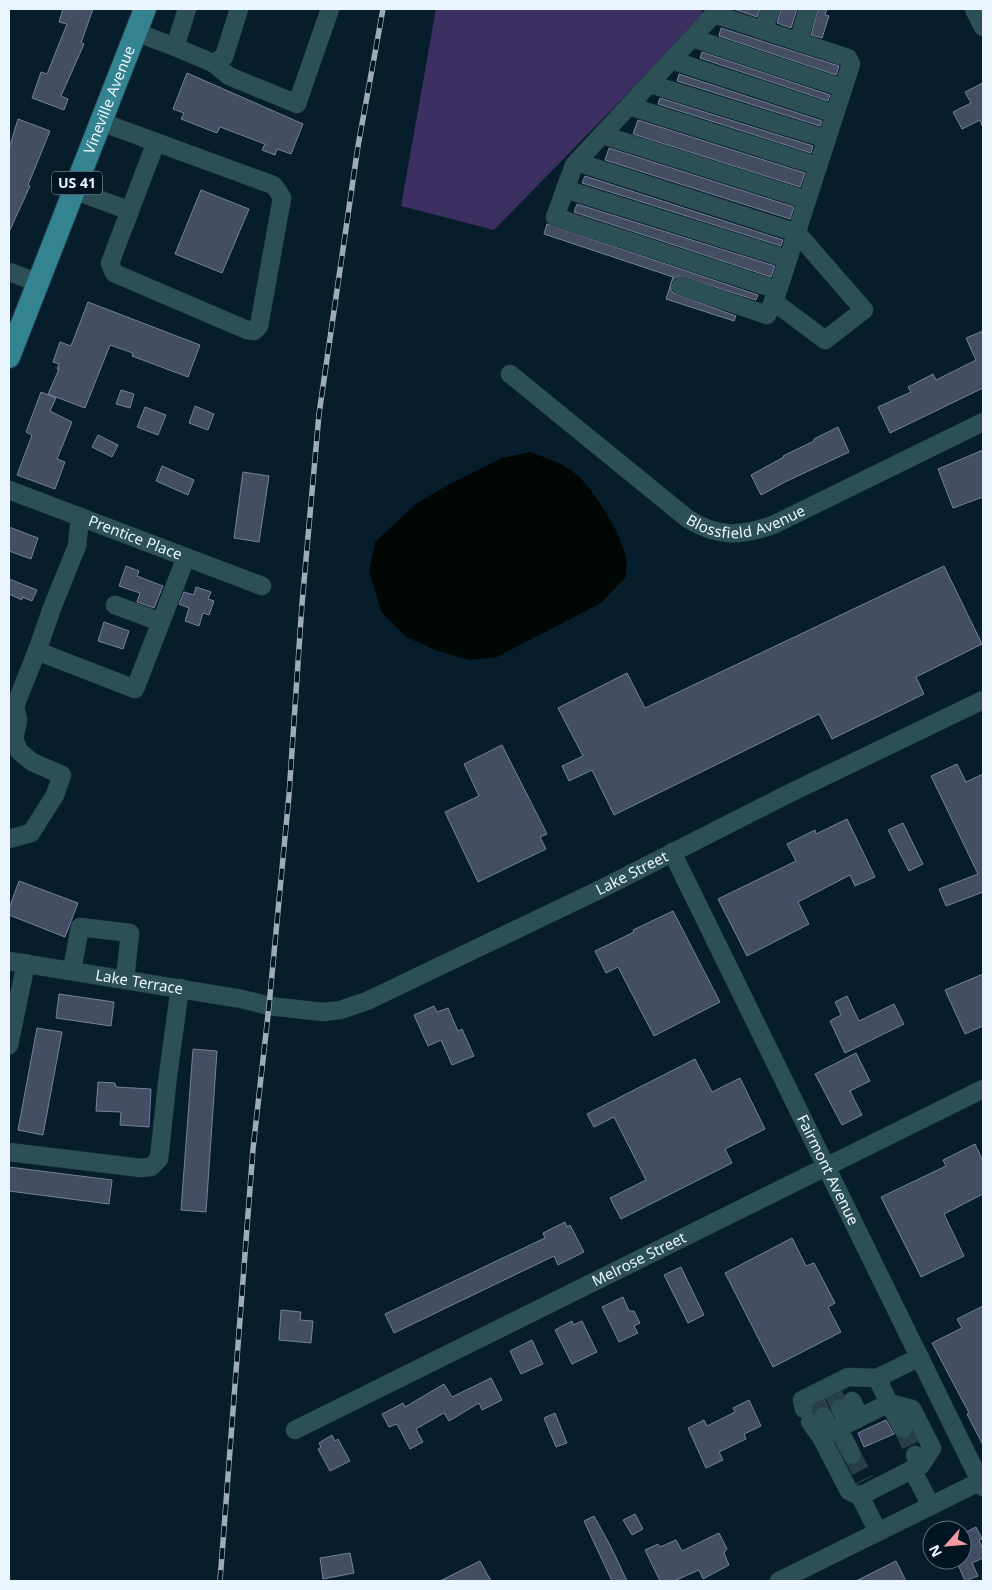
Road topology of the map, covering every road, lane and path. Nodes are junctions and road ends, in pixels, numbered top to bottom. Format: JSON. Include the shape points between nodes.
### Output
{"nodes":[{"id":1,"x":145,"y":9,"type":"edge"},
{"id":2,"x":187,"y":9,"type":"edge"},
{"id":3,"x":239,"y":9,"type":"edge"},
{"id":4,"x":330,"y":9,"type":"edge"},
{"id":5,"x":771,"y":9,"type":"edge"},
{"id":6,"x":808,"y":9,"type":"edge"},
{"id":7,"x":974,"y":9,"type":"edge"},
{"id":8,"x":715,"y":12,"type":"edge"},
{"id":9,"x":983,"y":27,"type":"edge"},
{"id":10,"x":763,"y":30,"type":"junction"},
{"id":11,"x":136,"y":32,"type":"junction"},
{"id":12,"x":692,"y":38,"type":"junction"},
{"id":13,"x":798,"y":42,"type":"junction"},
{"id":14,"x":174,"y":47,"type":"junction"},
{"id":15,"x":671,"y":60,"type":"junction"},
{"id":16,"x":213,"y":63,"type":"junction"},
{"id":17,"x":650,"y":84,"type":"junction"},
{"id":18,"x":843,"y":88,"type":"junction"},
{"id":19,"x":629,"y":106,"type":"junction"},
{"id":20,"x":835,"y":114,"type":"junction"},
{"id":21,"x":101,"y":122,"type":"junction"},
{"id":22,"x":602,"y":135,"type":"junction"},
{"id":23,"x":827,"y":139,"type":"junction"},
{"id":24,"x":156,"y":142,"type":"junction"},
{"id":25,"x":577,"y":162,"type":"junction"},
{"id":26,"x":818,"y":166,"type":"junction"},
{"id":27,"x":565,"y":189,"type":"junction"},
{"id":28,"x":74,"y":190,"type":"junction"},
{"id":29,"x":807,"y":200,"type":"junction"},
{"id":30,"x":130,"y":211,"type":"junction"},
{"id":31,"x":797,"y":233,"type":"junction"},
{"id":32,"x":788,"y":259,"type":"junction"},
{"id":33,"x":9,"y":272,"type":"edge"},
{"id":34,"x":37,"y":282,"type":"junction"},
{"id":35,"x":681,"y":286,"type":"dead end"},
{"id":36,"x":776,"y":296,"type":"junction"},
{"id":37,"x":9,"y":358,"type":"edge"},
{"id":38,"x":510,"y":374,"type":"dead end"},
{"id":39,"x":983,"y":422,"type":"edge"},
{"id":40,"x":9,"y":490,"type":"edge"},
{"id":41,"x":80,"y":517,"type":"junction"},
{"id":42,"x":186,"y":557,"type":"junction"},
{"id":43,"x":262,"y":586,"type":"dead end"},
{"id":44,"x":115,"y":605,"type":"dead end"},
{"id":45,"x":161,"y":622,"type":"junction"},
{"id":46,"x":37,"y":651,"type":"junction"},
{"id":47,"x":983,"y":700,"type":"edge"},
{"id":48,"x":9,"y":839,"type":"edge"},
{"id":49,"x":672,"y":852,"type":"junction"},
{"id":50,"x":17,"y":962,"type":"edge"},
{"id":51,"x":72,"y":970,"type":"junction"},
{"id":52,"x":125,"y":979,"type":"junction"},
{"id":53,"x":180,"y":988,"type":"junction"},
{"id":54,"x":269,"y":1006,"type":"joint"},
{"id":55,"x":9,"y":1045,"type":"edge"},
{"id":56,"x":983,"y":1089,"type":"edge"},
{"id":57,"x":9,"y":1152,"type":"edge"},
{"id":58,"x":827,"y":1167,"type":"junction"},
{"id":59,"x":920,"y":1357,"type":"junction"},
{"id":60,"x":876,"y":1378,"type":"junction"},
{"id":61,"x":840,"y":1393,"type":"junction"},
{"id":62,"x":889,"y":1403,"type":"junction"},
{"id":63,"x":840,"y":1428,"type":"junction"},
{"id":64,"x":902,"y":1429,"type":"tunnel mouth"},
{"id":65,"x":295,"y":1430,"type":"dead end"},
{"id":66,"x":852,"y":1455,"type":"tunnel mouth"},
{"id":67,"x":916,"y":1463,"type":"junction"},
{"id":68,"x":982,"y":1483,"type":"edge"},
{"id":69,"x":865,"y":1489,"type":"junction"},
{"id":70,"x":931,"y":1506,"type":"junction"},
{"id":71,"x":878,"y":1532,"type":"junction"},
{"id":72,"x":779,"y":1581,"type":"edge"}],
"edges":[{"from":1,"to":11,"type":"main road","name":"Vineville Avenue","number":"US 41"},
{"from":2,"to":14,"type":"street"},
{"from":3,"to":16,"type":"street","via":[[224,56]]},
{"from":4,"to":16,"type":"street","via":[[297,104],[229,76]]},
{"from":5,"to":10,"type":"street"},
{"from":6,"to":13,"type":"street"},
{"from":7,"to":9,"type":"street"},
{"from":8,"to":10,"type":"street"},
{"from":8,"to":12,"type":"street"},
{"from":10,"to":13,"type":"street"},
{"from":11,"to":14,"type":"street"},
{"from":11,"to":21,"type":"main road","name":"Vineville Avenue","number":"US 41"},
{"from":12,"to":15,"type":"street"},
{"from":12,"to":18,"type":"street"},
{"from":13,"to":18,"type":"street","via":[[848,58],[851,64]]},
{"from":14,"to":16,"type":"street"},
{"from":15,"to":17,"type":"street"},
{"from":15,"to":20,"type":"street"},
{"from":17,"to":19,"type":"street"},
{"from":17,"to":23,"type":"street"},
{"from":18,"to":20,"type":"street"},
{"from":19,"to":22,"type":"street"},
{"from":19,"to":26,"type":"street"},
{"from":20,"to":23,"type":"street"},
{"from":21,"to":24,"type":"street"},
{"from":21,"to":28,"type":"main road","name":"Vineville Avenue","number":"US 41"},
{"from":22,"to":25,"type":"street"},
{"from":22,"to":29,"type":"street"},
{"from":23,"to":26,"type":"street"},
{"from":24,"to":30,"type":"street"},
{"from":24,"to":30,"type":"street","via":[[273,185],[282,198],[259,326],[254,331],[247,330],[114,273],[110,263]]},
{"from":25,"to":27,"type":"street"},
{"from":25,"to":31,"type":"street"},
{"from":26,"to":29,"type":"street"},
{"from":27,"to":32,"type":"street"},
{"from":27,"to":36,"type":"street","via":[[555,217]]},
{"from":28,"to":30,"type":"street"},
{"from":28,"to":34,"type":"main road","name":"Vineville Avenue","number":"US 41"},
{"from":29,"to":31,"type":"street"},
{"from":31,"to":32,"type":"street"},
{"from":31,"to":36,"type":"street","via":[[864,310],[825,340]]},
{"from":32,"to":36,"type":"street"},
{"from":33,"to":34,"type":"street"},
{"from":34,"to":37,"type":"main road","name":"Vineville Avenue","number":"US 41"},
{"from":35,"to":36,"type":"street","via":[[767,315]]},
{"from":38,"to":39,"type":"street","name":"Blossfield Avenue","via":[[688,520],[722,533],[754,532],[773,525]]},
{"from":40,"to":41,"type":"street","name":"Prentice Place"},
{"from":41,"to":42,"type":"street","name":"Prentice Place"},
{"from":41,"to":46,"type":"street","via":[[77,546]]},
{"from":42,"to":43,"type":"street","name":"Prentice Place"},
{"from":42,"to":45,"type":"street"},
{"from":44,"to":45,"type":"street"},
{"from":45,"to":46,"type":"street","via":[[135,689]]},
{"from":46,"to":48,"type":"street","via":[[15,706],[18,720],[14,739],[19,751],[32,762],[62,775],[55,795],[31,833]]},
{"from":47,"to":49,"type":"street","name":"Lake Street"},
{"from":49,"to":54,"type":"street","name":"Lake Street","via":[[367,1001],[323,1012]]},
{"from":49,"to":58,"type":"street","name":"Fairmont Avenue"},
{"from":50,"to":51,"type":"street","name":"Lake Terrace"},
{"from":50,"to":55,"type":"street"},
{"from":51,"to":52,"type":"street","name":"Lake Terrace"},
{"from":51,"to":52,"type":"street","via":[[80,927],[130,933]]},
{"from":52,"to":53,"type":"street","name":"Lake Terrace"},
{"from":53,"to":54,"type":"street","name":"Lake Terrace"},
{"from":53,"to":57,"type":"street","via":[[160,1158],[151,1167]]},
{"from":56,"to":58,"type":"street","name":"Melrose Street"},
{"from":58,"to":59,"type":"street","name":"Fairmont Avenue"},
{"from":58,"to":65,"type":"street","name":"Melrose Street"},
{"from":59,"to":60,"type":"street"},
{"from":59,"to":68,"type":"street","name":"Fairmont Avenue"},
{"from":60,"to":61,"type":"street","via":[[848,1377]]},
{"from":60,"to":62,"type":"street"},
{"from":61,"to":63,"type":"street"},
{"from":61,"to":63,"type":"street","via":[[813,1409]]},
{"from":62,"to":63,"type":"street"},
{"from":62,"to":64,"type":"street"},
{"from":62,"to":67,"type":"street","via":[[912,1409],[932,1448]]},
{"from":63,"to":66,"type":"street"},
{"from":63,"to":69,"type":"street","via":[[848,1491]]},
{"from":67,"to":69,"type":"street"},
{"from":67,"to":70,"type":"street"},
{"from":68,"to":70,"type":"street"},
{"from":69,"to":71,"type":"street"},
{"from":70,"to":71,"type":"street"},
{"from":71,"to":72,"type":"street"}]}
